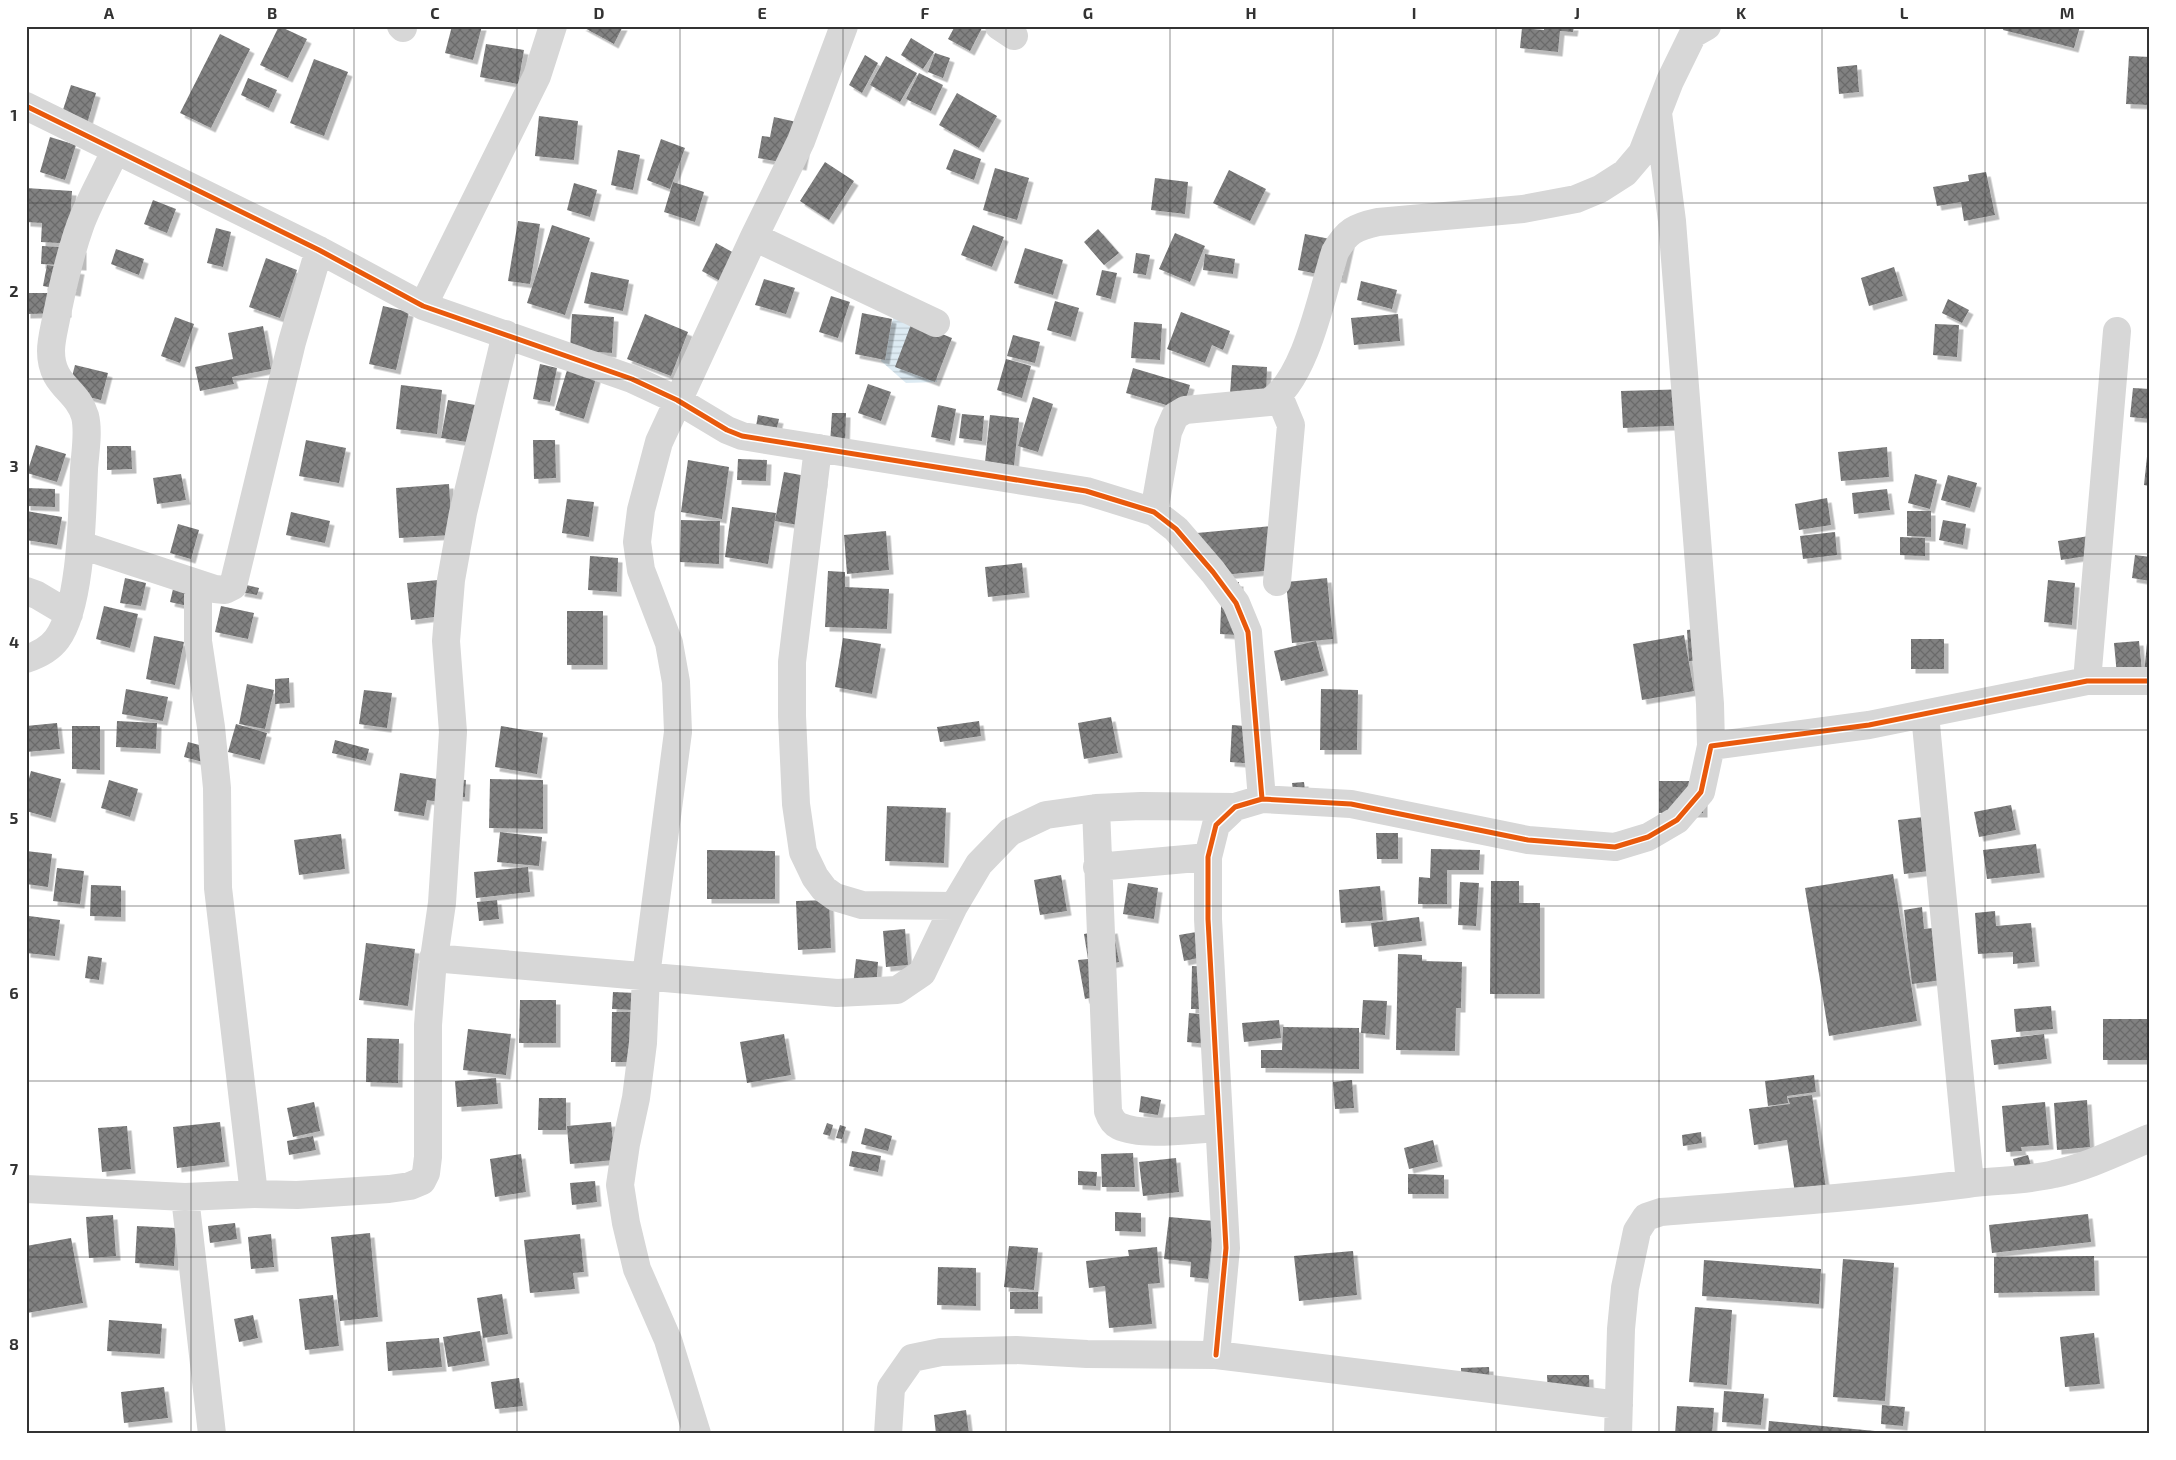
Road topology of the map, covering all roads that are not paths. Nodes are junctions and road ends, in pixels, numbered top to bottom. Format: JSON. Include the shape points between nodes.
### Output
{"nodes":[{"id":1,"x":553,"y":26,"type":"edge"},
{"id":2,"x":844,"y":26,"type":"edge"},
{"id":3,"x":1707,"y":26,"type":"edge"},
{"id":4,"x":26,"y":106,"type":"edge"},
{"id":5,"x":1658,"y":112,"type":"junction"},
{"id":6,"x":116,"y":151,"type":"junction"},
{"id":7,"x":754,"y":236,"type":"junction"},
{"id":8,"x":319,"y":250,"type":"junction"},
{"id":9,"x":423,"y":306,"type":"junction"},
{"id":10,"x":936,"y":323,"type":"dead end"},
{"id":11,"x":2117,"y":331,"type":"dead end"},
{"id":12,"x":506,"y":334,"type":"junction"},
{"id":13,"x":1279,"y":396,"type":"junction"},
{"id":14,"x":677,"y":400,"type":"junction"},
{"id":15,"x":818,"y":448,"type":"junction"},
{"id":16,"x":1154,"y":512,"type":"junction"},
{"id":17,"x":81,"y":546,"type":"junction"},
{"id":18,"x":1277,"y":582,"type":"dead end"},
{"id":19,"x":198,"y":584,"type":"junction"},
{"id":20,"x":26,"y":591,"type":"edge"},
{"id":21,"x":69,"y":614,"type":"junction"},
{"id":22,"x":26,"y":660,"type":"edge"},
{"id":23,"x":2087,"y":681,"type":"junction"},
{"id":24,"x":2150,"y":681,"type":"edge"},
{"id":25,"x":1924,"y":714,"type":"junction"},
{"id":26,"x":1711,"y":746,"type":"junction"},
{"id":27,"x":1262,"y":799,"type":"junction"},
{"id":28,"x":1235,"y":807,"type":"junction"},
{"id":29,"x":1096,"y":808,"type":"junction"},
{"id":30,"x":1208,"y":857,"type":"junction"},
{"id":31,"x":1097,"y":867,"type":"junction"},
{"id":32,"x":954,"y":906,"type":"junction"},
{"id":33,"x":433,"y":958,"type":"junction"},
{"id":34,"x":646,"y":976,"type":"junction"},
{"id":35,"x":1219,"y":1128,"type":"junction"},
{"id":36,"x":2150,"y":1138,"type":"edge"},
{"id":37,"x":1970,"y":1183,"type":"junction"},
{"id":38,"x":26,"y":1189,"type":"edge"},
{"id":39,"x":254,"y":1194,"type":"junction"},
{"id":40,"x":185,"y":1197,"type":"junction"},
{"id":41,"x":1216,"y":1355,"type":"junction"},
{"id":42,"x":1618,"y":1405,"type":"junction"},
{"id":43,"x":212,"y":1434,"type":"edge"},
{"id":44,"x":697,"y":1434,"type":"edge"},
{"id":45,"x":888,"y":1434,"type":"edge"},
{"id":46,"x":1618,"y":1434,"type":"edge"}],
"edges":[{"from":1,"to":9,"type":"street","via":[[537,76]]},
{"from":2,"to":7,"type":"street","via":[[801,140]]},
{"from":3,"to":5,"type":"street","via":[[1693,34]]},
{"from":4,"to":6,"type":"street"},
{"from":5,"to":13,"type":"street","via":[[1642,153],[1624,173],[1600,189],[1576,199],[1523,209],[1378,222],[1358,226],[1344,236],[1335,252],[1297,372]]},
{"from":5,"to":26,"type":"street","via":[[1672,221]]},
{"from":6,"to":8,"type":"street"},
{"from":6,"to":17,"type":"street","via":[[80,226],[61,295],[51,349],[52,366],[58,381],[75,398],[85,416]]},
{"from":7,"to":10,"type":"street"},
{"from":7,"to":14,"type":"street"},
{"from":8,"to":9,"type":"street"},
{"from":8,"to":19,"type":"street","via":[[292,342],[237,576],[233,586],[224,590]]},
{"from":9,"to":12,"type":"street"},
{"from":11,"to":23,"type":"street"},
{"from":12,"to":14,"type":"street","via":[[632,379]]},
{"from":12,"to":33,"type":"street","via":[[463,513],[451,580],[446,641],[453,732],[442,903]]},
{"from":13,"to":16,"type":"street","via":[[1254,405],[1185,410],[1175,416],[1164,448]]},
{"from":13,"to":18,"type":"street","via":[[1291,425]]},
{"from":14,"to":15,"type":"street","via":[[742,436]]},
{"from":14,"to":34,"type":"street","via":[[659,442],[649,477],[637,542],[641,570],[669,642],[676,682],[678,732]]},
{"from":15,"to":16,"type":"street","via":[[1086,491]]},
{"from":15,"to":32,"type":"street","via":[[792,662],[796,804],[803,852],[824,889],[848,902]]},
{"from":16,"to":27,"type":"street","via":[[1176,529],[1214,572],[1236,603],[1248,632]]},
{"from":17,"to":19,"type":"street"},
{"from":17,"to":21,"type":"street"},
{"from":19,"to":39,"type":"street","via":[[198,641],[217,788],[218,888]]},
{"from":20,"to":21,"type":"street"},
{"from":21,"to":22,"type":"street","via":[[57,639],[44,652]]},
{"from":23,"to":24,"type":"street"},
{"from":23,"to":25,"type":"street"},
{"from":25,"to":26,"type":"street","via":[[1869,725]]},
{"from":25,"to":37,"type":"street"},
{"from":26,"to":27,"type":"street","via":[[1701,792],[1677,820],[1648,837],[1615,847],[1528,840],[1351,804]]},
{"from":27,"to":28,"type":"street"},
{"from":28,"to":29,"type":"street"},
{"from":28,"to":30,"type":"street","via":[[1216,825]]},
{"from":29,"to":31,"type":"street"},
{"from":29,"to":32,"type":"street","via":[[1046,815],[1010,832],[979,864]]},
{"from":30,"to":31,"type":"street"},
{"from":30,"to":35,"type":"street","via":[[1208,919]]},
{"from":31,"to":35,"type":"street","via":[[1105,1085],[1112,1121],[1133,1131]]},
{"from":32,"to":34,"type":"street","via":[[922,973],[897,990],[837,993]]},
{"from":33,"to":34,"type":"street"},
{"from":33,"to":39,"type":"street","via":[[428,1025],[428,1157],[422,1182],[389,1190]]},
{"from":34,"to":44,"type":"street","via":[[643,1042],[620,1185],[637,1269],[668,1340]]},
{"from":35,"to":41,"type":"street","via":[[1226,1248]]},
{"from":36,"to":37,"type":"street","via":[[2054,1174]]},
{"from":37,"to":42,"type":"street","via":[[1903,1193],[1661,1212],[1646,1218],[1637,1230],[1625,1288]]},
{"from":38,"to":40,"type":"street"},
{"from":39,"to":40,"type":"street"},
{"from":40,"to":43,"type":"street"},
{"from":41,"to":42,"type":"street"},
{"from":41,"to":45,"type":"street","via":[[1016,1350],[941,1352],[912,1358],[891,1388]]},
{"from":42,"to":46,"type":"street"}]}
